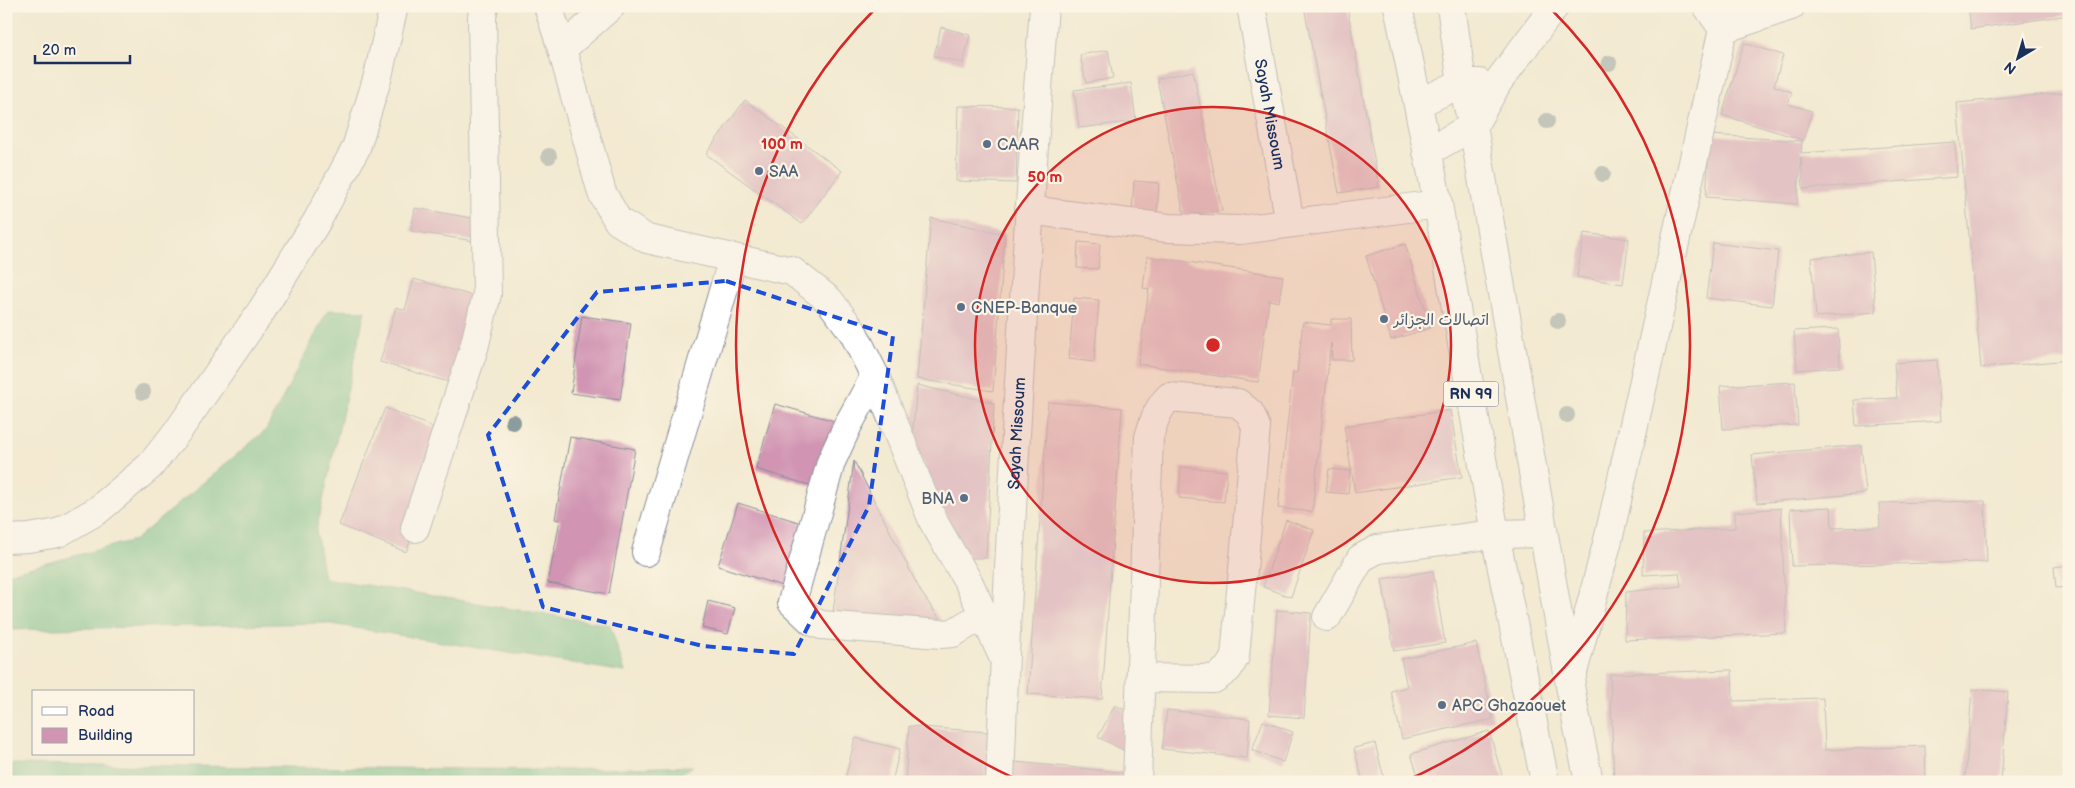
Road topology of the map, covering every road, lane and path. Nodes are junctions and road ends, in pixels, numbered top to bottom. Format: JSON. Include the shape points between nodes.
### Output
{"nodes":[{"id":1,"x":394,"y":6,"type":"edge"},
{"id":2,"x":484,"y":6,"type":"edge"},
{"id":3,"x":548,"y":6,"type":"edge"},
{"id":4,"x":611,"y":6,"type":"edge"},
{"id":5,"x":1044,"y":6,"type":"edge"},
{"id":6,"x":1251,"y":6,"type":"edge"},
{"id":7,"x":1398,"y":6,"type":"edge"},
{"id":8,"x":1451,"y":6,"type":"edge"},
{"id":9,"x":1555,"y":6,"type":"edge"},
{"id":10,"x":1707,"y":6,"type":"edge"},
{"id":11,"x":1791,"y":6,"type":"edge"},
{"id":12,"x":1723,"y":29,"type":"junction"},
{"id":13,"x":562,"y":49,"type":"junction"},
{"id":14,"x":1498,"y":82,"type":"junction"},
{"id":15,"x":1462,"y":83,"type":"junction"},
{"id":16,"x":1419,"y":103,"type":"junction"},
{"id":17,"x":1473,"y":126,"type":"junction"},
{"id":18,"x":1427,"y":152,"type":"junction"},
{"id":19,"x":1438,"y":204,"type":"junction"},
{"id":20,"x":1029,"y":210,"type":"junction"},
{"id":21,"x":1290,"y":223,"type":"junction"},
{"id":22,"x":733,"y":258,"type":"junction"},
{"id":23,"x":875,"y":376,"type":"junction"},
{"id":24,"x":415,"y":528,"type":"dead end"},
{"id":25,"x":1543,"y":533,"type":"junction"},
{"id":26,"x":1495,"y":534,"type":"junction"},
{"id":27,"x":6,"y":539,"type":"edge"},
{"id":28,"x":646,"y":552,"type":"dead end"},
{"id":29,"x":983,"y":615,"type":"junction"},
{"id":30,"x":1327,"y":617,"type":"dead end"},
{"id":31,"x":1004,"y":659,"type":"junction"},
{"id":32,"x":1141,"y":678,"type":"junction"},
{"id":33,"x":1570,"y":680,"type":"junction"},
{"id":34,"x":1000,"y":782,"type":"edge"},
{"id":35,"x":1138,"y":782,"type":"edge"},
{"id":36,"x":1545,"y":782,"type":"edge"},
{"id":37,"x":1589,"y":782,"type":"edge"}],
"edges":[{"from":1,"to":27,"type":"street","via":[[378,76],[356,148],[318,221],[262,310],[180,428],[150,466],[98,510],[58,533]]},
{"from":2,"to":24,"type":"street","via":[[487,294],[474,348]]},
{"from":3,"to":13,"type":"street"},
{"from":4,"to":13,"type":"street"},
{"from":5,"to":20,"type":"street","name":"Sayah Missoum"},
{"from":6,"to":21,"type":"street","name":"Sayah Missoum"},
{"from":7,"to":16,"type":"street","number":"RN 99"},
{"from":8,"to":15,"type":"street","number":"RN 99"},
{"from":9,"to":14,"type":"street"},
{"from":10,"to":12,"type":"street"},
{"from":11,"to":12,"type":"street"},
{"from":12,"to":33,"type":"street","via":[[1609,536]]},
{"from":13,"to":22,"type":"street","via":[[602,193],[618,221],[647,239]]},
{"from":14,"to":15,"type":"street"},
{"from":14,"to":17,"type":"street"},
{"from":15,"to":16,"type":"street"},
{"from":15,"to":17,"type":"street","number":"RN 99"},
{"from":16,"to":18,"type":"street","number":"RN 99"},
{"from":17,"to":18,"type":"street"},
{"from":17,"to":25,"type":"street","number":"RN 99"},
{"from":18,"to":19,"type":"street","number":"RN 99"},
{"from":19,"to":21,"type":"street"},
{"from":19,"to":26,"type":"street","number":"RN 99"},
{"from":20,"to":21,"type":"street","via":[[1168,228],[1240,230]]},
{"from":20,"to":31,"type":"street","name":"Sayah Missoum"},
{"from":22,"to":23,"type":"street","via":[[792,271],[829,300],[853,332]]},
{"from":22,"to":28,"type":"street"},
{"from":23,"to":29,"type":"street","via":[[933,522]]},
{"from":23,"to":29,"type":"street","via":[[831,462],[792,602],[821,624],[941,634],[953,633]]},
{"from":25,"to":26,"type":"street"},
{"from":25,"to":33,"type":"street","number":"RN 99"},
{"from":26,"to":30,"type":"street","via":[[1378,549],[1361,558]]},
{"from":26,"to":36,"type":"street","number":"RN 99"},
{"from":29,"to":31,"type":"street"},
{"from":31,"to":34,"type":"street","name":"Sayah Missoum"},
{"from":32,"to":32,"type":"street","via":[[1149,437],[1156,415],[1169,397],[1238,404],[1250,413],[1256,427],[1235,657],[1228,669],[1214,679]]},
{"from":32,"to":35,"type":"street"},
{"from":33,"to":37,"type":"street","number":"RN 99"}]}
